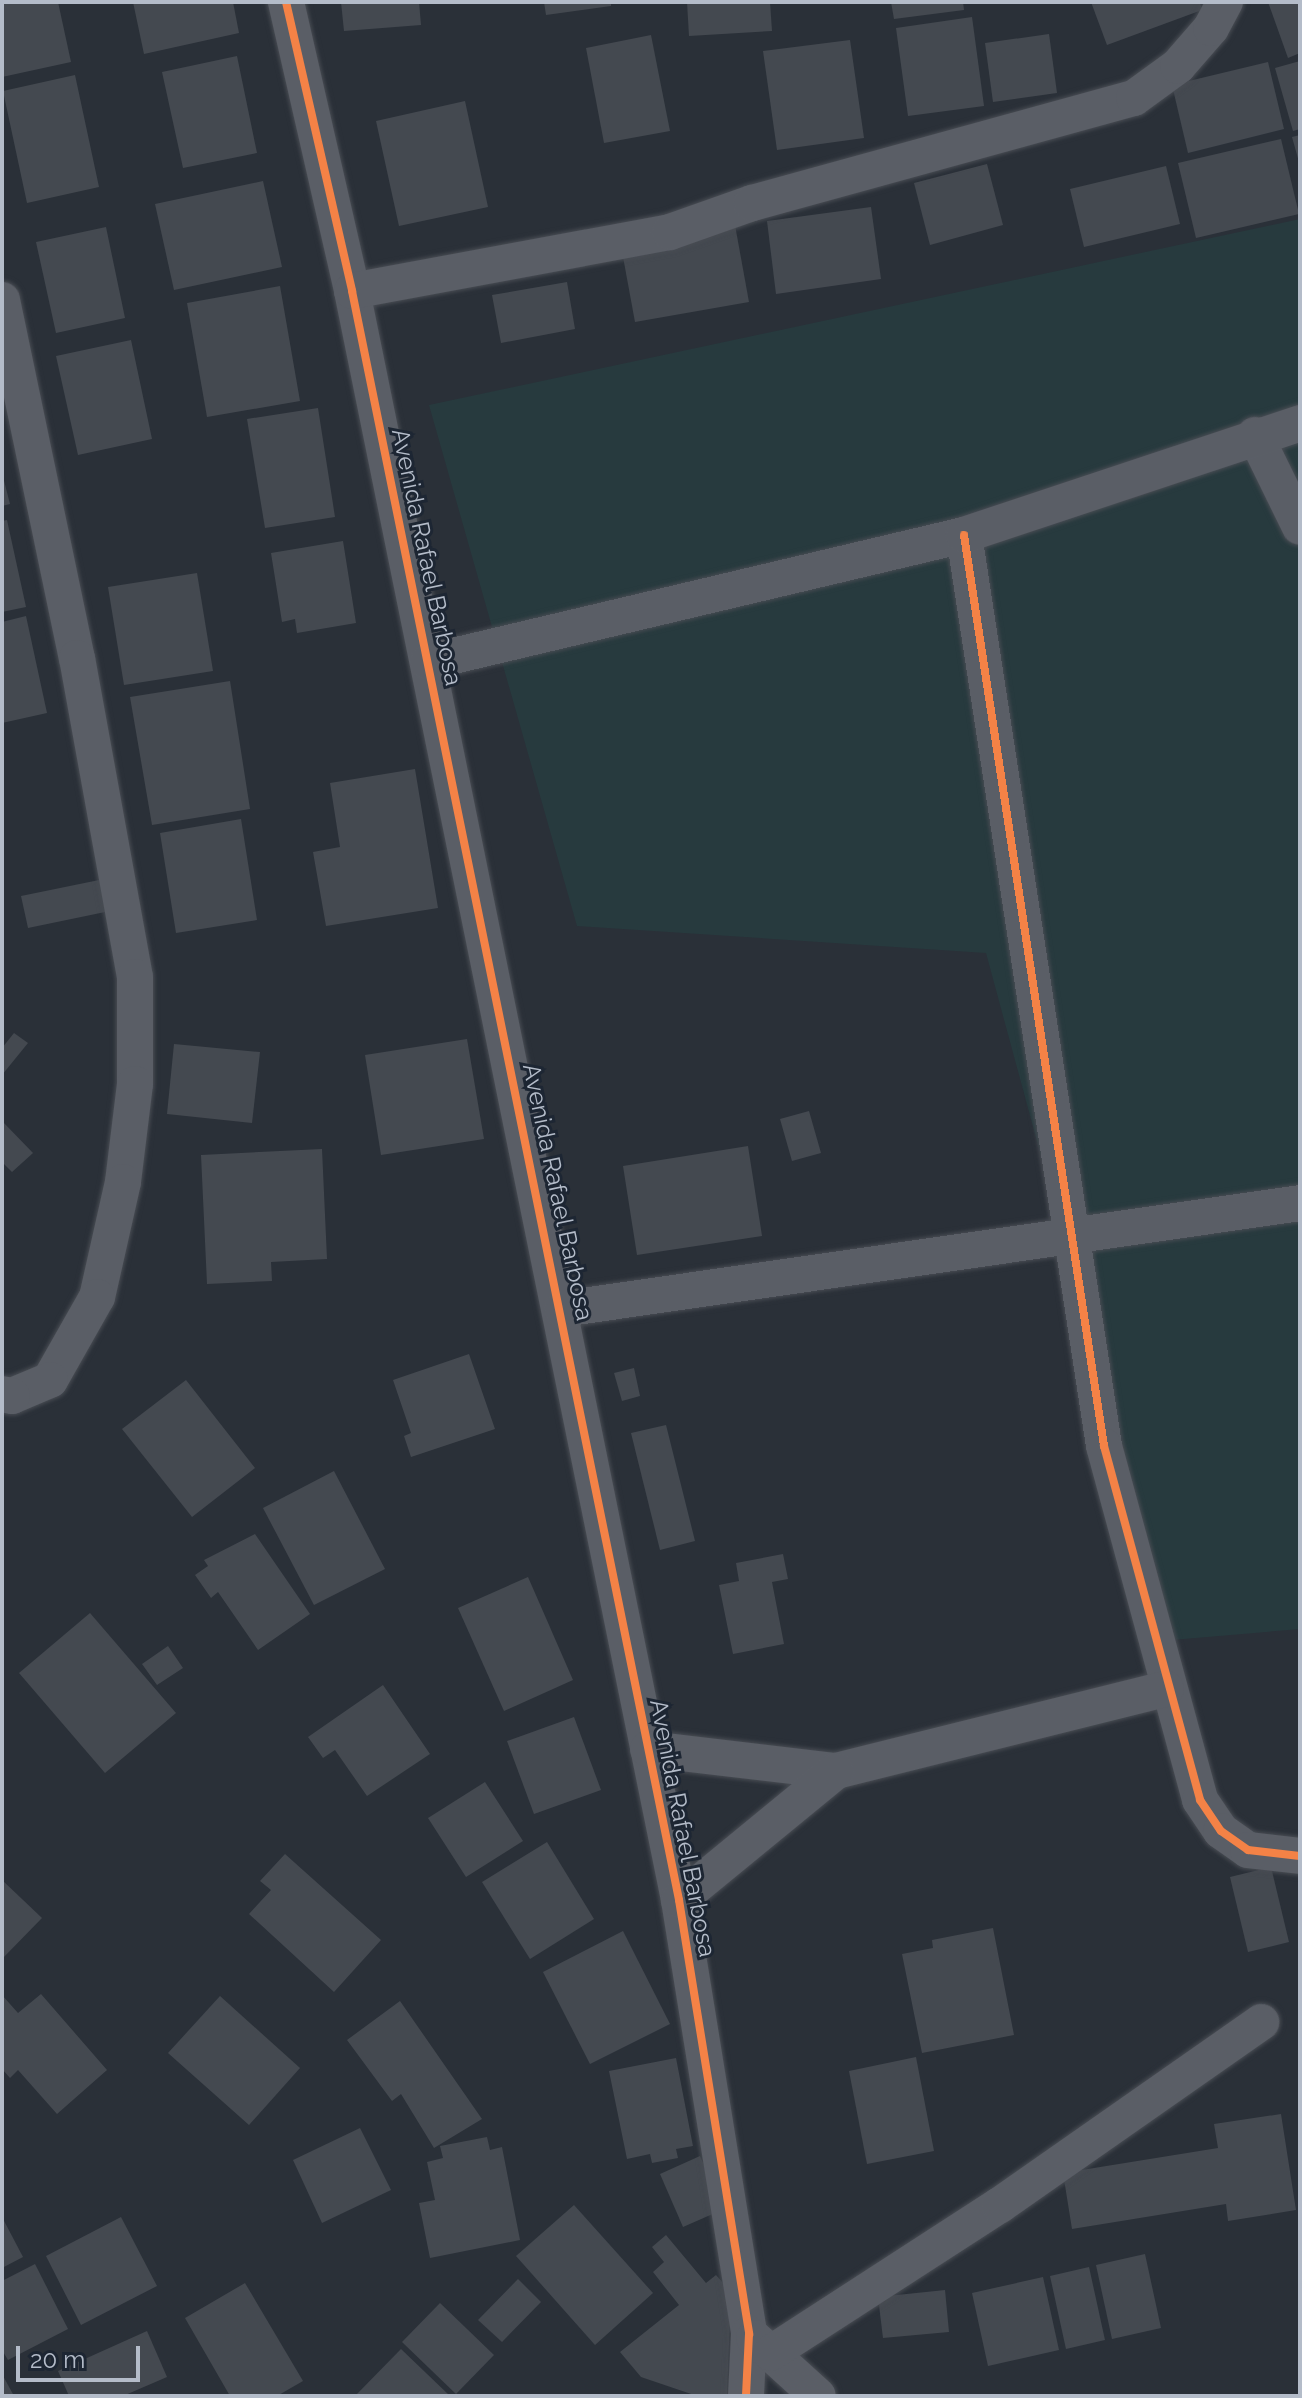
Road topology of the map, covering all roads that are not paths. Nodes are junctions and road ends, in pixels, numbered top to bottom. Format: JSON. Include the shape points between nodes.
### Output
{"nodes":[{"id":1,"x":286,"y":2,"type":"edge"},
{"id":2,"x":1225,"y":2,"type":"edge"},
{"id":3,"x":352,"y":291,"type":"junction"},
{"id":4,"x":2,"y":300,"type":"edge"},
{"id":5,"x":1300,"y":423,"type":"edge"},
{"id":6,"x":1255,"y":435,"type":"junction"},
{"id":7,"x":1300,"y":527,"type":"edge"},
{"id":8,"x":964,"y":535,"type":"junction"},
{"id":9,"x":428,"y":662,"type":"junction"},
{"id":10,"x":1300,"y":1203,"type":"edge"},
{"id":11,"x":1074,"y":1236,"type":"junction"},
{"id":12,"x":562,"y":1309,"type":"junction"},
{"id":13,"x":2,"y":1394,"type":"edge"},
{"id":14,"x":1166,"y":1689,"type":"junction"},
{"id":15,"x":648,"y":1749,"type":"junction"},
{"id":16,"x":836,"y":1771,"type":"junction"},
{"id":17,"x":1300,"y":1856,"type":"edge"},
{"id":18,"x":679,"y":1900,"type":"junction"},
{"id":19,"x":1261,"y":2022,"type":"dead end"},
{"id":20,"x":760,"y":2343,"type":"junction"},
{"id":21,"x":746,"y":2396,"type":"edge"},
{"id":22,"x":818,"y":2396,"type":"edge"}],
"edges":[{"from":1,"to":3,"type":"street","name":"Avenida Rafael Barbosa"},
{"from":2,"to":3,"type":"street","via":[[1211,28],[1178,66],[1134,98],[752,203],[670,232]]},
{"from":3,"to":9,"type":"street","name":"Avenida Rafael Barbosa"},
{"from":4,"to":13,"type":"street","via":[[77,658],[135,977],[130,1126],[97,1297],[50,1380],[12,1396]]},
{"from":5,"to":6,"type":"street"},
{"from":6,"to":7,"type":"street"},
{"from":6,"to":8,"type":"street"},
{"from":8,"to":9,"type":"street"},
{"from":8,"to":11,"type":"street"},
{"from":9,"to":12,"type":"street","name":"Avenida Rafael Barbosa"},
{"from":10,"to":11,"type":"street"},
{"from":11,"to":12,"type":"street"},
{"from":11,"to":14,"type":"street","via":[[1104,1446]]},
{"from":12,"to":15,"type":"street","name":"Avenida Rafael Barbosa"},
{"from":14,"to":16,"type":"street"},
{"from":14,"to":17,"type":"street","via":[[1200,1800],[1221,1831],[1248,1850]]},
{"from":15,"to":16,"type":"street"},
{"from":15,"to":18,"type":"street","name":"Avenida Rafael Barbosa"},
{"from":16,"to":18,"type":"street"},
{"from":18,"to":20,"type":"street","name":"Avenida Rafael Barbosa"},
{"from":19,"to":20,"type":"street","via":[[1000,2205]]},
{"from":20,"to":21,"type":"street","name":"Avenida Rafael Barbosa"},
{"from":20,"to":22,"type":"street"}]}
